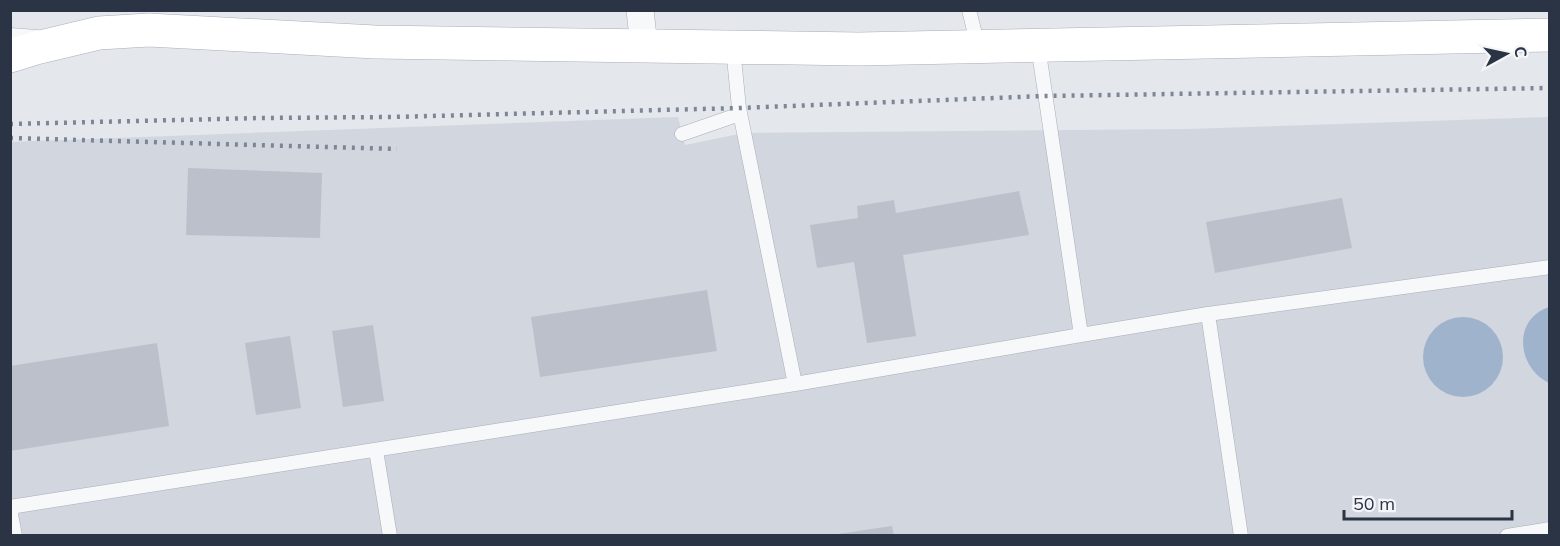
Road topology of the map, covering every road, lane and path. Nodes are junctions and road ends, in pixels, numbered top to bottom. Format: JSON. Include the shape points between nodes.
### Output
{"nodes":[{"id":1,"x":640,"y":10,"type":"edge"},
{"id":2,"x":969,"y":10,"type":"edge"},
{"id":3,"x":10,"y":35,"type":"edge"},
{"id":4,"x":1550,"y":35,"type":"edge"},
{"id":5,"x":66,"y":40,"type":"junction"},
{"id":6,"x":1038,"y":45,"type":"junction"},
{"id":7,"x":644,"y":46,"type":"junction"},
{"id":8,"x":978,"y":46,"type":"junction"},
{"id":9,"x":733,"y":48,"type":"junction"},
{"id":10,"x":10,"y":56,"type":"edge"},
{"id":11,"x":741,"y":114,"type":"junction"},
{"id":12,"x":682,"y":134,"type":"dead end"},
{"id":13,"x":1550,"y":267,"type":"edge"},
{"id":14,"x":1208,"y":314,"type":"junction"},
{"id":15,"x":1080,"y":334,"type":"junction"},
{"id":16,"x":795,"y":384,"type":"junction"},
{"id":17,"x":376,"y":450,"type":"junction"},
{"id":18,"x":10,"y":508,"type":"edge"},
{"id":19,"x":1550,"y":529,"type":"edge"},
{"id":20,"x":15,"y":536,"type":"edge"},
{"id":21,"x":390,"y":536,"type":"edge"},
{"id":22,"x":1241,"y":536,"type":"edge"},
{"id":23,"x":1507,"y":536,"type":"edge"}],
"edges":[{"from":1,"to":7,"type":"street"},
{"from":2,"to":8,"type":"lane"},
{"from":3,"to":5,"type":"lane"},
{"from":4,"to":6,"type":"street"},
{"from":5,"to":7,"type":"street","via":[[99,33],[149,30],[375,42]]},
{"from":5,"to":10,"type":"street"},
{"from":6,"to":8,"type":"street"},
{"from":6,"to":15,"type":"lane"},
{"from":7,"to":9,"type":"street"},
{"from":8,"to":9,"type":"street"},
{"from":9,"to":11,"type":"lane"},
{"from":11,"to":12,"type":"lane"},
{"from":11,"to":16,"type":"lane"},
{"from":13,"to":14,"type":"lane"},
{"from":14,"to":15,"type":"lane"},
{"from":14,"to":22,"type":"lane"},
{"from":15,"to":16,"type":"lane"},
{"from":16,"to":17,"type":"lane"},
{"from":17,"to":18,"type":"lane"},
{"from":17,"to":21,"type":"lane"},
{"from":18,"to":20,"type":"lane"},
{"from":19,"to":23,"type":"lane"}]}
